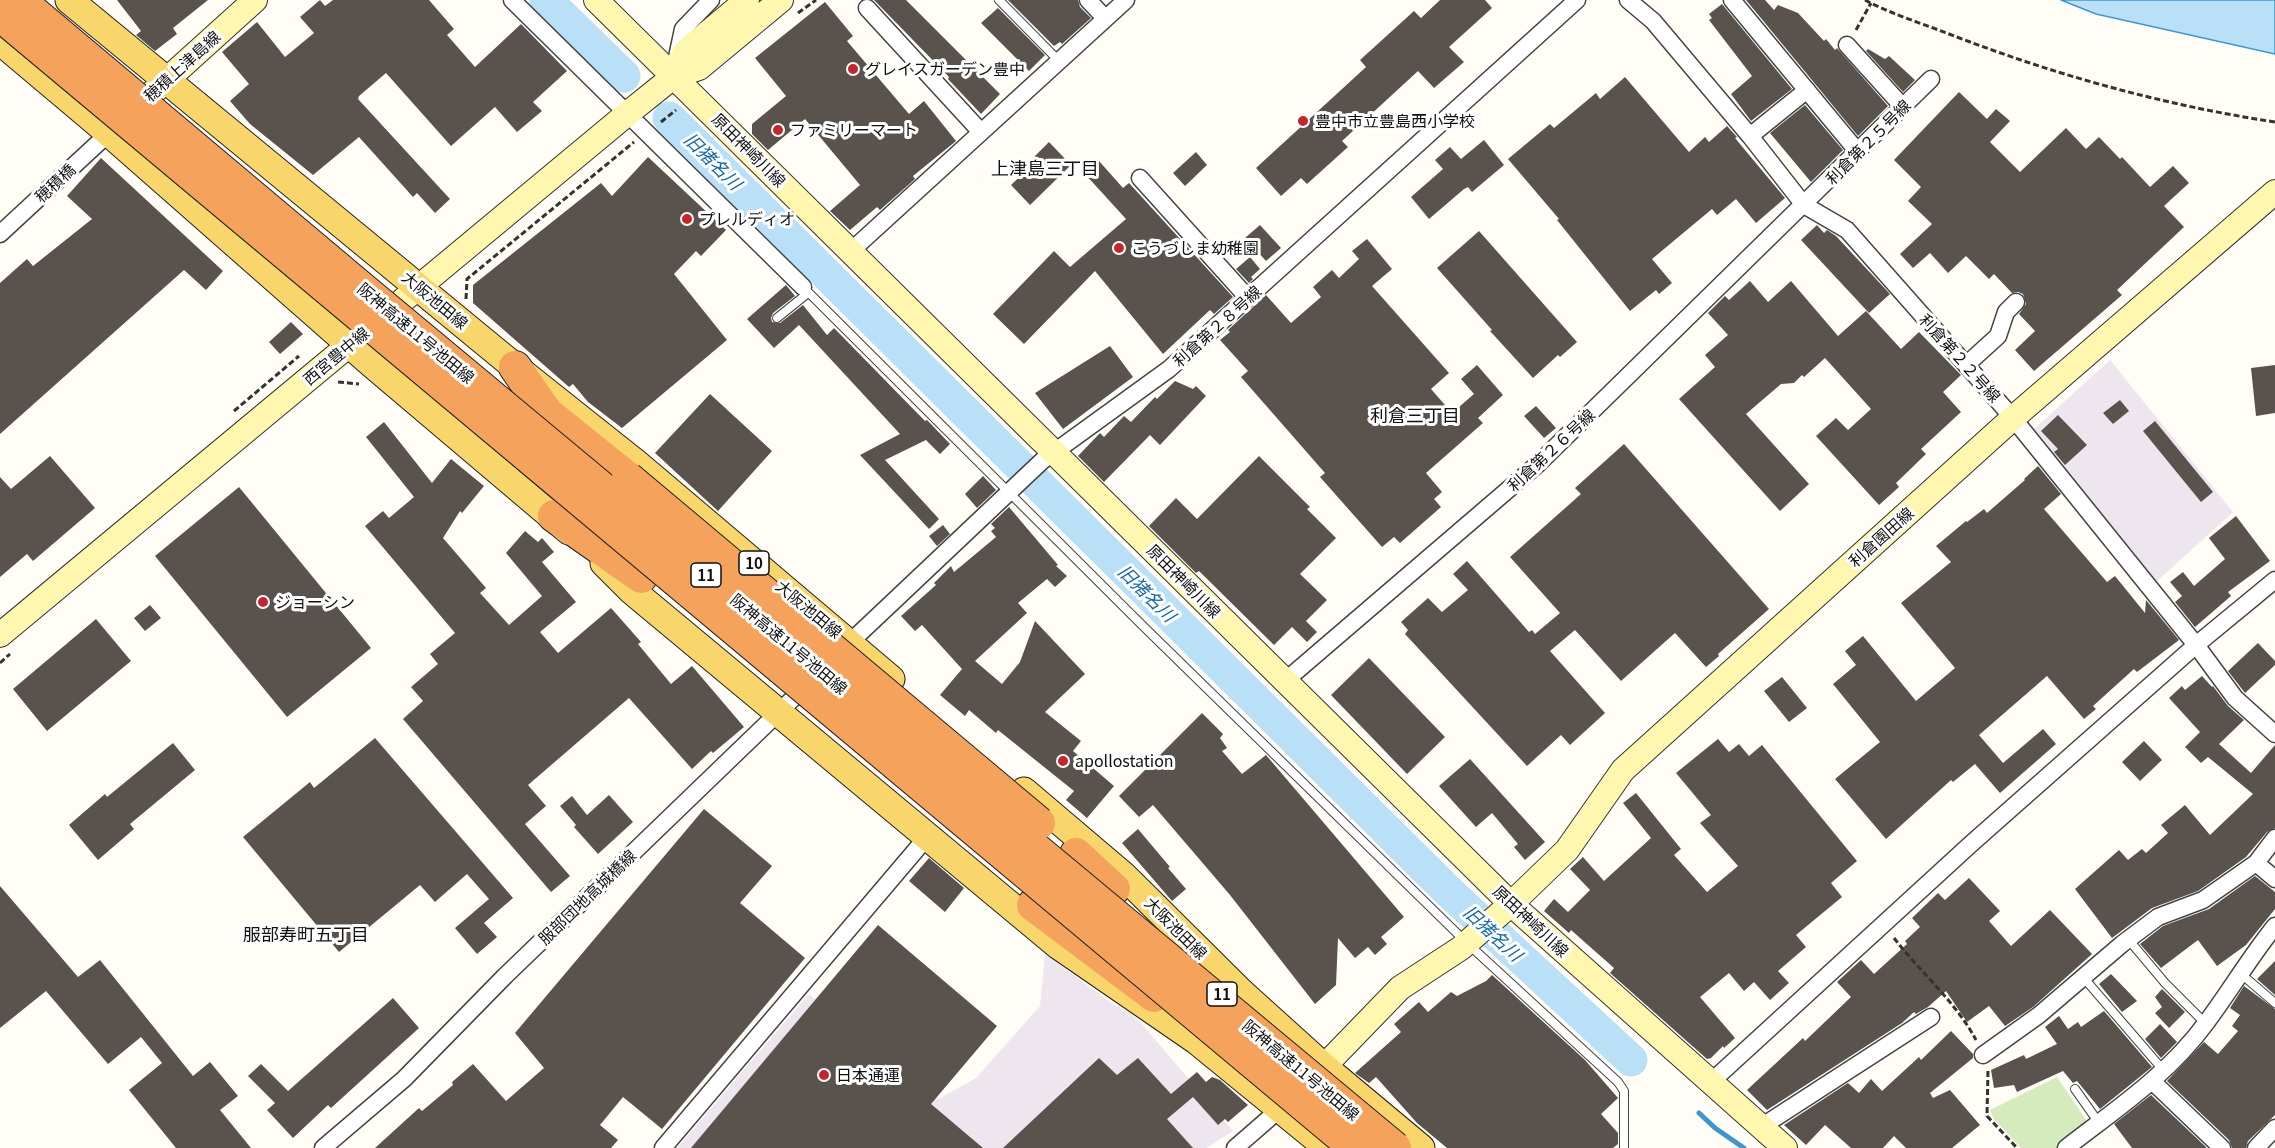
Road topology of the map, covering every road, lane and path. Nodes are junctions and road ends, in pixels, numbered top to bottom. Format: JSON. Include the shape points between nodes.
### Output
{"nodes":[{"id":1,"x":19,"y":0,"type":"edge"},
{"id":2,"x":69,"y":0,"type":"edge"},
{"id":3,"x":255,"y":0,"type":"edge"},
{"id":4,"x":512,"y":0,"type":"edge"},
{"id":5,"x":596,"y":0,"type":"edge"},
{"id":6,"x":711,"y":0,"type":"edge"},
{"id":7,"x":747,"y":0,"type":"edge"},
{"id":8,"x":781,"y":0,"type":"edge"},
{"id":9,"x":999,"y":0,"type":"edge"},
{"id":10,"x":1088,"y":0,"type":"edge"},
{"id":11,"x":1126,"y":0,"type":"edge"},
{"id":12,"x":1577,"y":0,"type":"edge"},
{"id":13,"x":1628,"y":0,"type":"edge"},
{"id":14,"x":1732,"y":0,"type":"edge"},
{"id":15,"x":1865,"y":0,"type":"edge"},
{"id":16,"x":1871,"y":3,"type":"junction"},
{"id":17,"x":867,"y":8,"type":"dead end"},
{"id":18,"x":0,"y":15,"type":"edge"},
{"id":19,"x":1105,"y":18,"type":"junction"},
{"id":20,"x":0,"y":41,"type":"edge"},
{"id":21,"x":1847,"y":45,"type":"joint"},
{"id":22,"x":1059,"y":61,"type":"junction"},
{"id":23,"x":673,"y":77,"type":"junction"},
{"id":24,"x":167,"y":79,"type":"junction"},
{"id":25,"x":1931,"y":79,"type":"dead end"},
{"id":26,"x":1807,"y":90,"type":"junction"},
{"id":27,"x":1903,"y":106,"type":"junction"},
{"id":28,"x":676,"y":110,"type":"dead end"},
{"id":29,"x":627,"y":114,"type":"junction"},
{"id":30,"x":2275,"y":122,"type":"edge"},
{"id":31,"x":981,"y":132,"type":"junction"},
{"id":32,"x":109,"y":133,"type":"junction"},
{"id":33,"x":646,"y":133,"type":"junction"},
{"id":34,"x":1750,"y":136,"type":"junction"},
{"id":35,"x":1853,"y":146,"type":"dead end"},
{"id":36,"x":1140,"y":177,"type":"dead end"},
{"id":37,"x":2275,"y":192,"type":"edge"},
{"id":38,"x":1804,"y":205,"type":"junction"},
{"id":39,"x":0,"y":234,"type":"edge"},
{"id":40,"x":851,"y":251,"type":"junction"},
{"id":41,"x":419,"y":286,"type":"junction"},
{"id":42,"x":806,"y":290,"type":"junction"},
{"id":43,"x":1248,"y":298,"type":"junction"},
{"id":44,"x":2016,"y":302,"type":"dead end"},
{"id":45,"x":466,"y":304,"type":"dead end"},
{"id":46,"x":777,"y":318,"type":"dead end"},
{"id":47,"x":350,"y":344,"type":"junction"},
{"id":48,"x":1966,"y":365,"type":"junction"},
{"id":49,"x":515,"y":367,"type":"junction"},
{"id":50,"x":367,"y":386,"type":"dead end"},
{"id":51,"x":330,"y":388,"type":"dead end"},
{"id":52,"x":2013,"y":418,"type":"junction"},
{"id":53,"x":1048,"y":457,"type":"junction"},
{"id":54,"x":1014,"y":489,"type":"junction"},
{"id":55,"x":554,"y":516,"type":"junction"},
{"id":56,"x":2275,"y":580,"type":"edge"},
{"id":57,"x":9,"y":641,"type":"edge"},
{"id":58,"x":849,"y":643,"type":"junction"},
{"id":59,"x":2196,"y":645,"type":"junction"},
{"id":60,"x":0,"y":663,"type":"edge"},
{"id":61,"x":1285,"y":681,"type":"junction"},
{"id":62,"x":778,"y":712,"type":"junction"},
{"id":63,"x":2275,"y":734,"type":"edge"},
{"id":64,"x":927,"y":837,"type":"junction"},
{"id":65,"x":2275,"y":838,"type":"edge"},
{"id":66,"x":2256,"y":862,"type":"junction"},
{"id":67,"x":2275,"y":879,"type":"edge"},
{"id":68,"x":1505,"y":910,"type":"junction"},
{"id":69,"x":1884,"y":924,"type":"junction"},
{"id":70,"x":2275,"y":926,"type":"edge"},
{"id":71,"x":2128,"y":939,"type":"junction"},
{"id":72,"x":1471,"y":940,"type":"junction"},
{"id":73,"x":2240,"y":972,"type":"junction"},
{"id":74,"x":2083,"y":977,"type":"junction"},
{"id":75,"x":2275,"y":1003,"type":"edge"},
{"id":76,"x":1931,"y":1017,"type":"dead end"},
{"id":77,"x":2206,"y":1024,"type":"junction"},
{"id":78,"x":1983,"y":1055,"type":"junction"},
{"id":79,"x":1254,"y":1064,"type":"junction"},
{"id":80,"x":2158,"y":1076,"type":"junction"},
{"id":81,"x":1328,"y":1081,"type":"junction"},
{"id":82,"x":1711,"y":1082,"type":"junction"},
{"id":83,"x":2075,"y":1089,"type":"dead end"},
{"id":84,"x":1281,"y":1108,"type":"junction"},
{"id":85,"x":2099,"y":1123,"type":"junction"},
{"id":86,"x":1761,"y":1127,"type":"junction"},
{"id":87,"x":2275,"y":1128,"type":"edge"},
{"id":88,"x":2088,"y":1141,"type":"edge"},
{"id":89,"x":323,"y":1148,"type":"edge"},
{"id":90,"x":663,"y":1148,"type":"edge"},
{"id":91,"x":1235,"y":1148,"type":"edge"},
{"id":92,"x":1328,"y":1148,"type":"edge"},
{"id":93,"x":1355,"y":1148,"type":"edge"},
{"id":94,"x":1395,"y":1148,"type":"edge"},
{"id":95,"x":1421,"y":1148,"type":"edge"},
{"id":96,"x":1624,"y":1148,"type":"edge"},
{"id":97,"x":1785,"y":1148,"type":"edge"},
{"id":98,"x":2017,"y":1148,"type":"edge"},
{"id":99,"x":2066,"y":1148,"type":"edge"},
{"id":100,"x":2222,"y":1148,"type":"edge"},
{"id":101,"x":2256,"y":1148,"type":"edge"}],
"edges":[{"from":1,"to":81,"type":"highway","name":"阪神高速11号池田線","number":"11","bridge":true,"via":[[382,305]]},
{"from":2,"to":24,"type":"main road","name":"大阪池田線","number":"10"},
{"from":3,"to":24,"type":"street","name":"穂積上津島線"},
{"from":4,"to":29,"type":"street"},
{"from":5,"to":23,"type":"street","name":"原田神崎川線"},
{"from":6,"to":23,"type":"street","via":[[684,29]]},
{"from":7,"to":23,"type":"street","name":"西宮豊中線","via":[[685,52]]},
{"from":8,"to":23,"type":"street","name":"西宮豊中線","via":[[699,68]]},
{"from":9,"to":22,"type":"lane"},
{"from":10,"to":19,"type":"street"},
{"from":11,"to":19,"type":"street"},
{"from":12,"to":43,"type":"street","name":"利倉第２８号線"},
{"from":13,"to":34,"type":"street","name":"利倉第２２号線","via":[[1653,21]]},
{"from":14,"to":26,"type":"street"},
{"from":15,"to":16,"type":"path"},
{"from":16,"to":21,"type":"path"},
{"from":16,"to":30,"type":"path","via":[[2063,75],[2217,113]]},
{"from":17,"to":31,"type":"street"},
{"from":18,"to":79,"type":"highway","name":"阪神高速11号池田線","number":"11","bridge":true},
{"from":19,"to":22,"type":"street"},
{"from":20,"to":32,"type":"main road"},
{"from":21,"to":27,"type":"street"},
{"from":22,"to":31,"type":"street"},
{"from":23,"to":29,"type":"street","name":"西宮豊中線"},
{"from":23,"to":40,"type":"street","name":"原田神崎川線"},
{"from":24,"to":32,"type":"street","name":"穂積上津島線"},
{"from":24,"to":41,"type":"main road","name":"大阪池田線","number":"10"},
{"from":25,"to":27,"type":"street","name":"利倉第２５号線"},
{"from":26,"to":34,"type":"street"},
{"from":26,"to":35,"type":"street"},
{"from":27,"to":38,"type":"street","name":"利倉第２５号線"},
{"from":28,"to":33,"type":"path"},
{"from":29,"to":33,"type":"street"},
{"from":29,"to":41,"type":"street","name":"西宮豊中線"},
{"from":31,"to":40,"type":"street"},
{"from":32,"to":39,"type":"street","name":"穂積橋"},
{"from":32,"to":47,"type":"main road"},
{"from":33,"to":42,"type":"street"},
{"from":33,"to":45,"type":"path","via":[[467,279]]},
{"from":34,"to":38,"type":"street","name":"利倉第２２号線"},
{"from":36,"to":43,"type":"street"},
{"from":37,"to":52,"type":"street","name":"利倉園田線"},
{"from":38,"to":48,"type":"street","name":"利倉第２２号線","via":[[1847,230]]},
{"from":38,"to":61,"type":"street","name":"利倉第２６号線","via":[[1539,464]]},
{"from":40,"to":53,"type":"street","name":"原田神崎川線"},
{"from":41,"to":47,"type":"street","name":"西宮豊中線"},
{"from":41,"to":49,"type":"main road","name":"大阪池田線","number":"10"},
{"from":42,"to":46,"type":"lane"},
{"from":42,"to":54,"type":"lane"},
{"from":43,"to":53,"type":"street","name":"利倉第２８号線","via":[[1169,369]]},
{"from":44,"to":48,"type":"street","via":[[2006,312],[1998,336]]},
{"from":47,"to":55,"type":"main road"},
{"from":47,"to":57,"type":"street","name":"西宮豊中線"},
{"from":48,"to":52,"type":"street","name":"利倉第２２号線"},
{"from":49,"to":58,"type":"main road","name":"大阪池田線","number":"10","via":[[636,463]]},
{"from":49,"to":81,"type":"highway","number":"11","bridge":true,"via":[[547,413],[1076,854],[1148,926]]},
{"from":50,"to":51,"type":"path","via":[[337,382]]},
{"from":52,"to":59,"type":"street","name":"利倉第２２号線"},
{"from":52,"to":68,"type":"street","name":"利倉園田線","via":[[1623,770],[1567,850]]},
{"from":53,"to":54,"type":"street","name":"利倉第２８号線"},
{"from":53,"to":61,"type":"street","name":"原田神崎川線"},
{"from":54,"to":58,"type":"street","name":"利倉第２８号線"},
{"from":54,"to":72,"type":"lane"},
{"from":55,"to":62,"type":"main road","via":[[631,590]]},
{"from":55,"to":79,"type":"highway","number":"11","bridge":true,"via":[[641,577],[1033,905],[1127,977]]},
{"from":56,"to":59,"type":"street"},
{"from":57,"to":60,"type":"path"},
{"from":58,"to":62,"type":"street","name":"服部団地高城橋線"},
{"from":58,"to":81,"type":"main road","name":"大阪池田線","number":"10","via":[[1124,876]]},
{"from":59,"to":63,"type":"street","name":"利倉第２２号線","via":[[2235,698]]},
{"from":59,"to":69,"type":"street"},
{"from":61,"to":68,"type":"street","name":"原田神崎川線"},
{"from":62,"to":64,"type":"main road"},
{"from":62,"to":89,"type":"street","name":"服部団地高城橋線","via":[[404,1079]]},
{"from":64,"to":84,"type":"main road","via":[[1059,946],[1197,1041]]},
{"from":64,"to":90,"type":"street"},
{"from":65,"to":66,"type":"street"},
{"from":66,"to":67,"type":"street"},
{"from":66,"to":71,"type":"street","via":[[2203,900],[2158,917]]},
{"from":68,"to":72,"type":"street","name":"利倉園田線"},
{"from":68,"to":82,"type":"street","name":"原田神崎川線"},
{"from":69,"to":78,"type":"path","via":[[1971,1032]]},
{"from":69,"to":82,"type":"street"},
{"from":70,"to":73,"type":"street"},
{"from":71,"to":74,"type":"street"},
{"from":71,"to":77,"type":"lane"},
{"from":72,"to":81,"type":"street","name":"利倉園田線","via":[[1400,988]]},
{"from":72,"to":96,"type":"lane","via":[[1618,1082],[1624,1091]]},
{"from":73,"to":75,"type":"lane"},
{"from":73,"to":77,"type":"street"},
{"from":74,"to":78,"type":"street"},
{"from":74,"to":80,"type":"lane"},
{"from":76,"to":86,"type":"street"},
{"from":77,"to":80,"type":"street"},
{"from":78,"to":98,"type":"path","via":[[1989,1076],[1987,1116]]},
{"from":79,"to":93,"type":"highway","name":"阪神高速11号池田線","number":"11","bridge":true},
{"from":80,"to":85,"type":"street"},
{"from":80,"to":100,"type":"street"},
{"from":81,"to":84,"type":"street","name":"利倉園田線"},
{"from":81,"to":94,"type":"highway","name":"阪神高速11号池田線","number":"11","bridge":true},
{"from":81,"to":95,"type":"main road","name":"大阪池田線","number":"10"},
{"from":82,"to":86,"type":"street","name":"原田神崎川線"},
{"from":83,"to":85,"type":"lane"},
{"from":84,"to":91,"type":"street"},
{"from":84,"to":92,"type":"main road"},
{"from":85,"to":88,"type":"street"},
{"from":86,"to":97,"type":"street","name":"原田神崎川線"},
{"from":87,"to":101,"type":"street"},
{"from":88,"to":99,"type":"street"}]}
